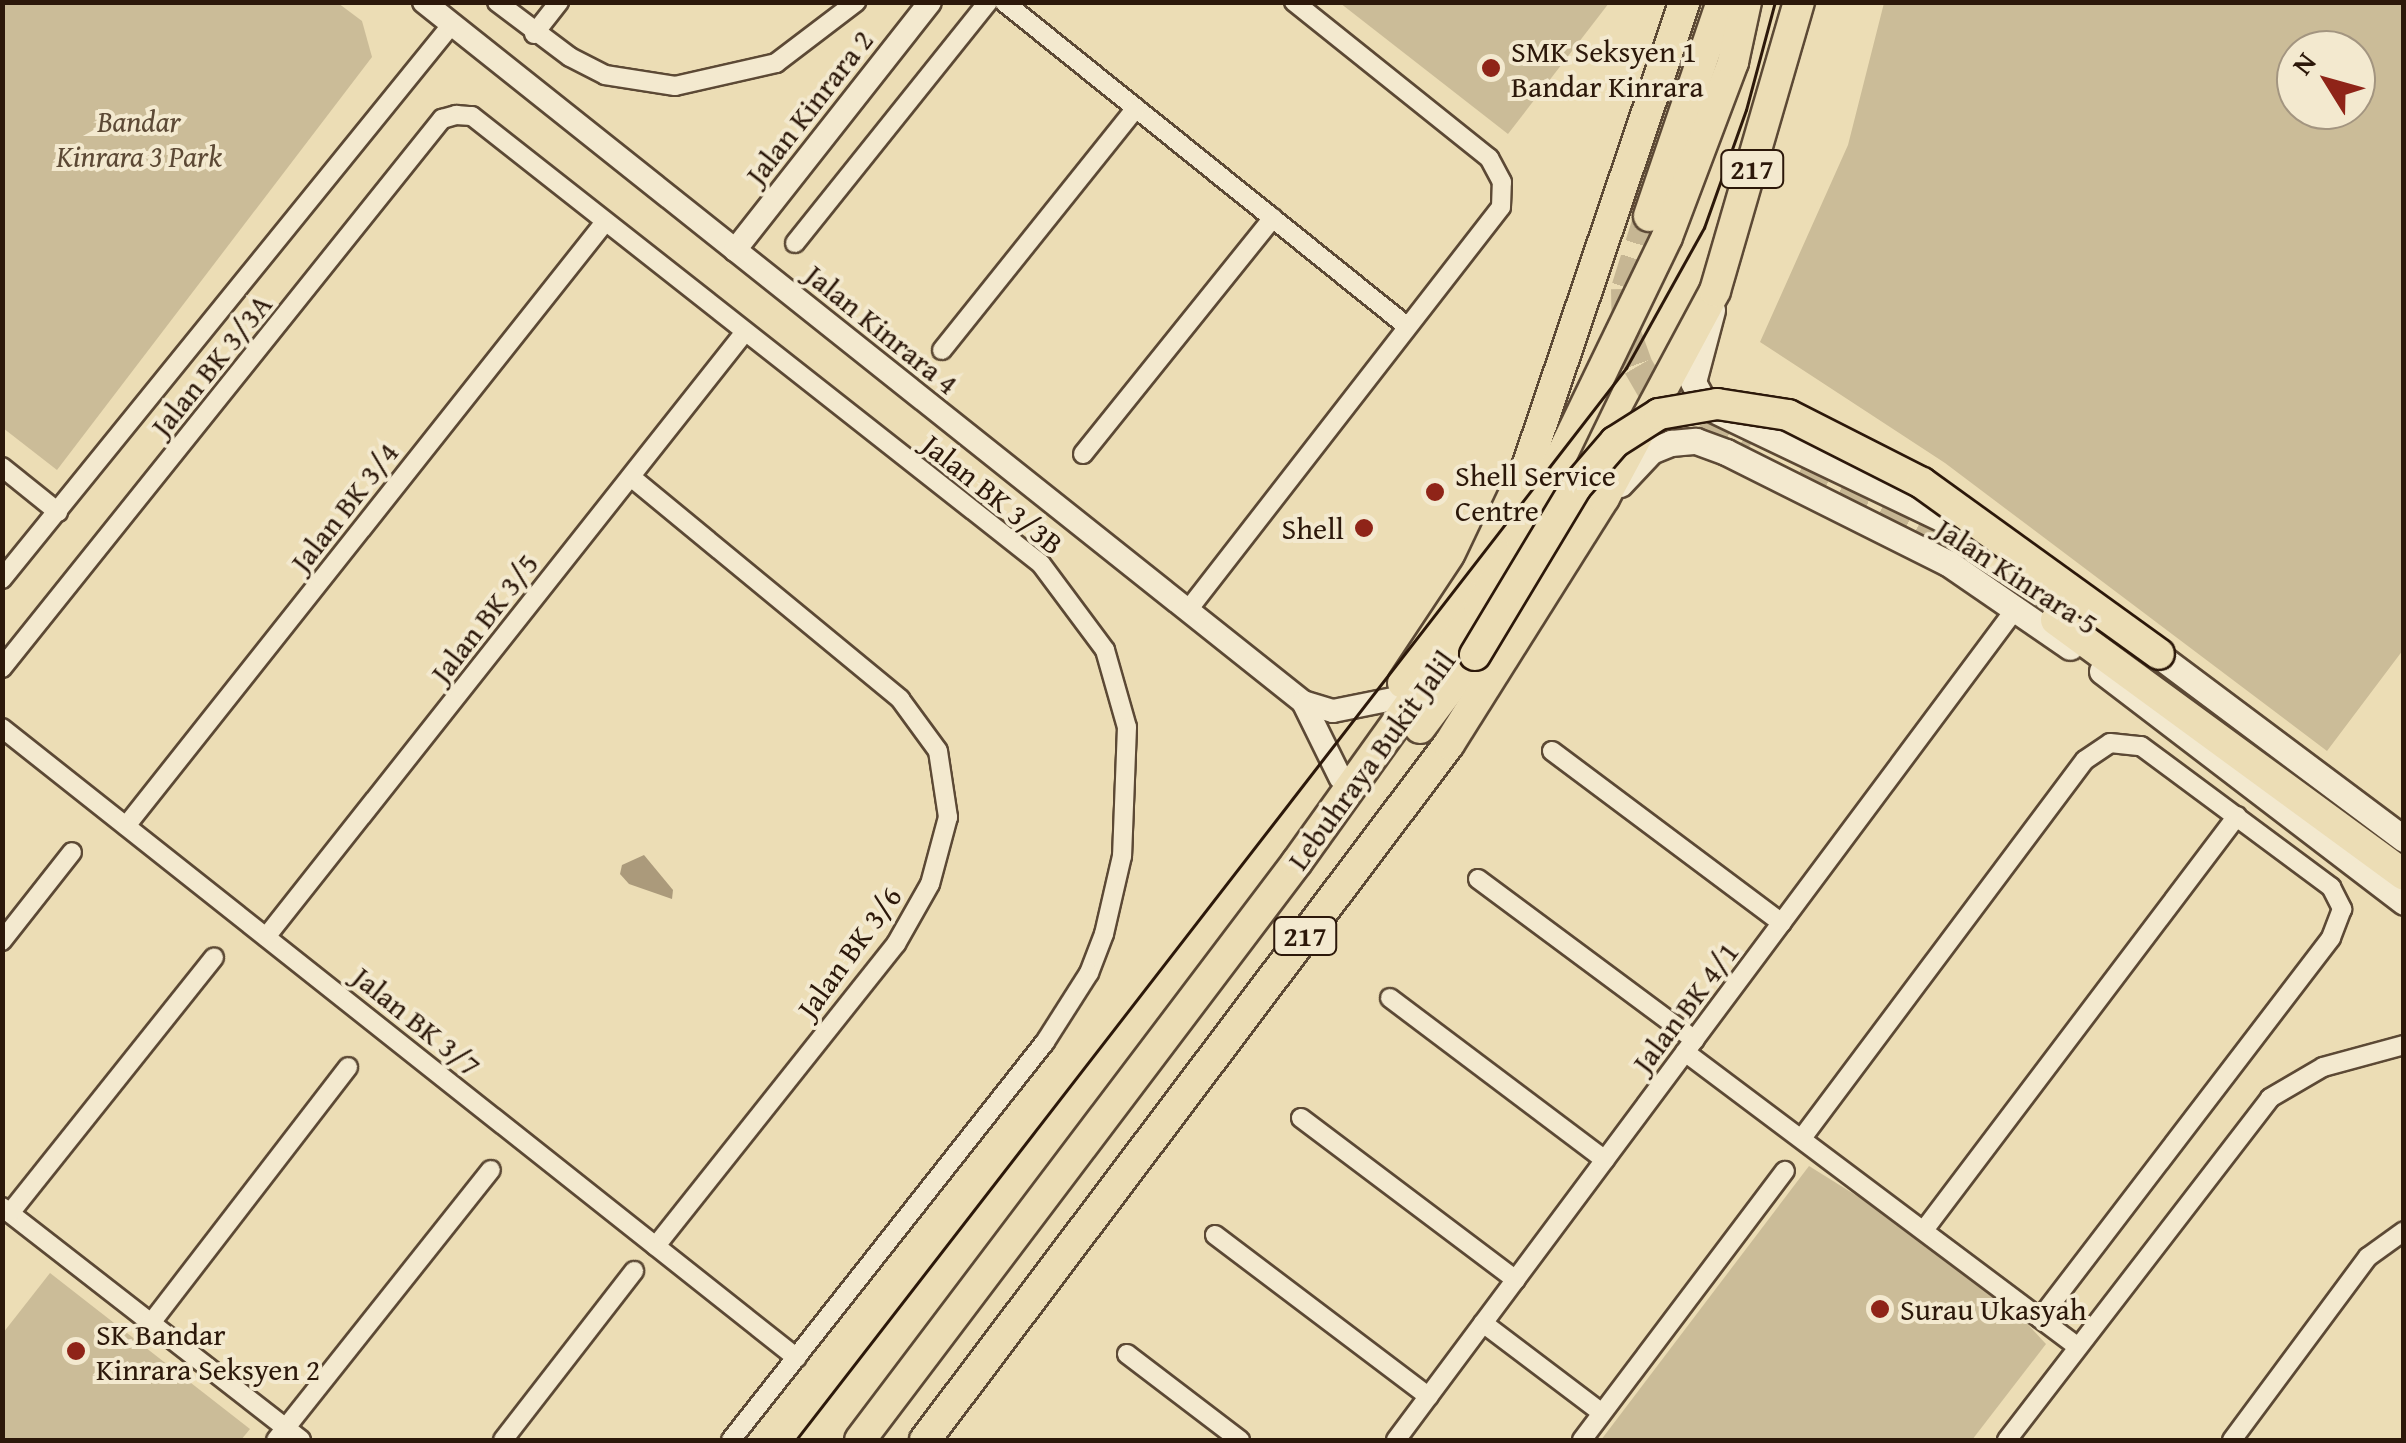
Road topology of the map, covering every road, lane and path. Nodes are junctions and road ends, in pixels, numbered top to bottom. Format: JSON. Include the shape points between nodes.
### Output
{"nodes":[{"id":1,"x":424,"y":2,"type":"edge"},
{"id":2,"x":497,"y":2,"type":"edge"},
{"id":3,"x":559,"y":2,"type":"edge"},
{"id":4,"x":856,"y":2,"type":"edge"},
{"id":5,"x":988,"y":2,"type":"edge"},
{"id":6,"x":1004,"y":2,"type":"edge"},
{"id":7,"x":1294,"y":2,"type":"edge"},
{"id":8,"x":1684,"y":2,"type":"edge"},
{"id":9,"x":1722,"y":2,"type":"edge"},
{"id":10,"x":1746,"y":2,"type":"edge"},
{"id":11,"x":1800,"y":2,"type":"edge"},
{"id":12,"x":1808,"y":2,"type":"edge"},
{"id":13,"x":920,"y":6,"type":"edge"},
{"id":14,"x":452,"y":24,"type":"junction"},
{"id":15,"x":534,"y":34,"type":"junction"},
{"id":16,"x":1789,"y":47,"type":"junction"},
{"id":17,"x":1136,"y":108,"type":"junction"},
{"id":18,"x":472,"y":116,"type":"joint"},
{"id":19,"x":1648,"y":216,"type":"tunnel mouth"},
{"id":20,"x":1272,"y":218,"type":"junction"},
{"id":21,"x":605,"y":222,"type":"junction"},
{"id":22,"x":795,"y":243,"type":"dead end"},
{"id":23,"x":735,"y":250,"type":"junction"},
{"id":24,"x":1715,"y":290,"type":"junction"},
{"id":25,"x":1408,"y":327,"type":"junction"},
{"id":26,"x":744,"y":334,"type":"junction"},
{"id":27,"x":942,"y":350,"type":"dead end"},
{"id":28,"x":1083,"y":454,"type":"dead end"},
{"id":29,"x":5,"y":476,"type":"edge"},
{"id":30,"x":631,"y":476,"type":"junction"},
{"id":31,"x":58,"y":512,"type":"junction"},
{"id":32,"x":1580,"y":537,"type":"junction"},
{"id":33,"x":2,"y":579,"type":"edge"},
{"id":34,"x":2017,"y":606,"type":"junction"},
{"id":35,"x":1188,"y":610,"type":"junction"},
{"id":36,"x":2056,"y":620,"type":"tunnel mouth"},
{"id":37,"x":2159,"y":654,"type":"junction"},
{"id":38,"x":2,"y":668,"type":"edge"},
{"id":39,"x":1394,"y":699,"type":"junction"},
{"id":40,"x":1303,"y":702,"type":"junction"},
{"id":41,"x":2,"y":728,"type":"edge"},
{"id":42,"x":1552,"y":751,"type":"dead end"},
{"id":43,"x":1340,"y":778,"type":"junction"},
{"id":44,"x":2236,"y":816,"type":"junction"},
{"id":45,"x":126,"y":826,"type":"junction"},
{"id":46,"x":2404,"y":839,"type":"edge"},
{"id":47,"x":72,"y":852,"type":"dead end"},
{"id":48,"x":1297,"y":862,"type":"junction"},
{"id":49,"x":2404,"y":875,"type":"edge"},
{"id":50,"x":1478,"y":878,"type":"dead end"},
{"id":51,"x":2404,"y":902,"type":"edge"},
{"id":52,"x":1255,"y":918,"type":"junction"},
{"id":53,"x":1782,"y":922,"type":"junction"},
{"id":54,"x":266,"y":937,"type":"junction"},
{"id":55,"x":2,"y":941,"type":"edge"},
{"id":56,"x":214,"y":958,"type":"dead end"},
{"id":57,"x":1390,"y":998,"type":"dead end"},
{"id":58,"x":2404,"y":1044,"type":"edge"},
{"id":59,"x":1690,"y":1046,"type":"junction"},
{"id":60,"x":348,"y":1067,"type":"dead end"},
{"id":61,"x":1301,"y":1118,"type":"dead end"},
{"id":62,"x":1802,"y":1138,"type":"junction"},
{"id":63,"x":1605,"y":1160,"type":"junction"},
{"id":64,"x":491,"y":1170,"type":"dead end"},
{"id":65,"x":1784,"y":1171,"type":"dead end"},
{"id":66,"x":6,"y":1210,"type":"edge"},
{"id":67,"x":1924,"y":1230,"type":"junction"},
{"id":68,"x":2404,"y":1231,"type":"edge"},
{"id":69,"x":1215,"y":1235,"type":"dead end"},
{"id":70,"x":656,"y":1246,"type":"junction"},
{"id":71,"x":634,"y":1271,"type":"dead end"},
{"id":72,"x":1516,"y":1280,"type":"junction"},
{"id":73,"x":2040,"y":1319,"type":"junction"},
{"id":74,"x":151,"y":1323,"type":"junction"},
{"id":75,"x":1483,"y":1324,"type":"junction"},
{"id":76,"x":2078,"y":1347,"type":"junction"},
{"id":77,"x":1127,"y":1354,"type":"dead end"},
{"id":78,"x":797,"y":1358,"type":"junction"},
{"id":79,"x":1428,"y":1397,"type":"junction"},
{"id":80,"x":1602,"y":1414,"type":"junction"},
{"id":81,"x":935,"y":1434,"type":"edge"},
{"id":82,"x":288,"y":1437,"type":"edge"},
{"id":83,"x":503,"y":1440,"type":"edge"},
{"id":84,"x":731,"y":1440,"type":"edge"},
{"id":85,"x":860,"y":1440,"type":"edge"},
{"id":86,"x":1240,"y":1440,"type":"edge"},
{"id":87,"x":1396,"y":1440,"type":"edge"},
{"id":88,"x":1582,"y":1440,"type":"edge"},
{"id":89,"x":2007,"y":1440,"type":"edge"},
{"id":90,"x":2232,"y":1440,"type":"edge"}],
"edges":[{"from":1,"to":14,"type":"street","name":"Jalan Kinrara 4"},
{"from":2,"to":15,"type":"street"},
{"from":3,"to":15,"type":"street"},
{"from":4,"to":15,"type":"street","via":[[776,63],[675,86],[605,75]]},
{"from":5,"to":22,"type":"street"},
{"from":6,"to":17,"type":"street"},
{"from":7,"to":25,"type":"street","via":[[1489,158],[1502,182],[1501,207]]},
{"from":8,"to":39,"type":"highway","via":[[1527,467],[1478,570]]},
{"from":9,"to":19,"type":"highway"},
{"from":10,"to":48,"type":"highway","name":"Lebuhraya Bukit Jalil","number":"217","via":[[1732,62],[1667,237],[1521,539],[1449,654]]},
{"from":11,"to":16,"type":"highway","name":"Lebuhraya Bukit Jalil","number":"217"},
{"from":12,"to":16,"type":"highway"},
{"from":13,"to":23,"type":"street","name":"Jalan Kinrara 2"},
{"from":14,"to":23,"type":"street","name":"Jalan Kinrara 4"},
{"from":14,"to":31,"type":"street"},
{"from":16,"to":24,"type":"highway","name":"Lebuhraya Bukit Jalil","number":"217"},
{"from":17,"to":20,"type":"street"},
{"from":17,"to":27,"type":"street"},
{"from":18,"to":21,"type":"street","name":"Jalan BK 3/3B"},
{"from":18,"to":38,"type":"street","name":"Jalan BK 3/3A","via":[[442,119]]},
{"from":20,"to":25,"type":"street"},
{"from":20,"to":28,"type":"street"},
{"from":21,"to":26,"type":"street","name":"Jalan BK 3/3B"},
{"from":21,"to":45,"type":"street","name":"Jalan BK 3/4"},
{"from":23,"to":35,"type":"street","name":"Jalan Kinrara 4"},
{"from":24,"to":32,"type":"highway","name":"Lebuhraya Bukit Jalil","number":"217"},
{"from":24,"to":37,"type":"main road","name":"Jalan Kinrara 5","via":[[1692,382],[1706,406],[1972,532]]},
{"from":25,"to":35,"type":"street"},
{"from":26,"to":30,"type":"street","name":"Jalan BK 3/5"},
{"from":26,"to":78,"type":"street","name":"Jalan BK 3/3B","via":[[1040,564],[1105,650],[1127,727],[1122,856],[1090,973],[1045,1042]]},
{"from":29,"to":31,"type":"street"},
{"from":30,"to":54,"type":"street","name":"Jalan BK 3/5"},
{"from":30,"to":70,"type":"street","name":"Jalan BK 3/6","via":[[900,699],[938,751],[948,817],[930,884],[896,944]]},
{"from":31,"to":33,"type":"street"},
{"from":32,"to":34,"type":"main road","name":"Jalan Kinrara 5","via":[[1651,451],[1696,441],[1876,526]]},
{"from":32,"to":81,"type":"highway","name":"Lebuhraya Bukit Jalil","number":"217","via":[[1449,744]]},
{"from":34,"to":51,"type":"main road","name":"Jalan Kinrara 5"},
{"from":34,"to":53,"type":"street","name":"Jalan BK 4/1"},
{"from":35,"to":40,"type":"street","name":"Jalan Kinrara 4"},
{"from":36,"to":49,"type":"highway"},
{"from":37,"to":46,"type":"main road","name":"Jalan Kinrara 5"},
{"from":37,"to":48,"type":"highway","bridge":true,"via":[[1922,483],[1788,414],[1717,404],[1660,414],[1615,442],[1576,488],[1475,654],[1352,818]]},
{"from":39,"to":40,"type":"street","via":[[1334,712]]},
{"from":39,"to":43,"type":"highway"},
{"from":40,"to":43,"type":"street","name":"Jalan Kinrara 4"},
{"from":41,"to":45,"type":"street","name":"Jalan BK 3/7"},
{"from":42,"to":53,"type":"street"},
{"from":43,"to":52,"type":"highway","via":[[1269,879]]},
{"from":44,"to":62,"type":"street","via":[[2142,746],[2110,743],[2085,760]]},
{"from":44,"to":67,"type":"street"},
{"from":44,"to":73,"type":"street","via":[[2331,886],[2342,909],[2331,938]]},
{"from":45,"to":54,"type":"street","name":"Jalan BK 3/7"},
{"from":47,"to":55,"type":"street"},
{"from":48,"to":52,"type":"highway","name":"Lebuhraya Bukit Jalil","number":"217"},
{"from":50,"to":59,"type":"street"},
{"from":52,"to":85,"type":"highway","name":"Lebuhraya Bukit Jalil","number":"217"},
{"from":53,"to":59,"type":"street","name":"Jalan BK 4/1"},
{"from":54,"to":70,"type":"street","name":"Jalan BK 3/7"},
{"from":56,"to":66,"type":"street"},
{"from":57,"to":63,"type":"street"},
{"from":58,"to":76,"type":"street","via":[[2324,1066],[2270,1098]]},
{"from":59,"to":62,"type":"street"},
{"from":59,"to":63,"type":"street","name":"Jalan BK 4/1"},
{"from":60,"to":74,"type":"street"},
{"from":61,"to":72,"type":"street"},
{"from":62,"to":67,"type":"street"},
{"from":63,"to":72,"type":"street","name":"Jalan BK 4/1"},
{"from":64,"to":82,"type":"street"},
{"from":65,"to":80,"type":"street"},
{"from":66,"to":74,"type":"street"},
{"from":67,"to":73,"type":"street"},
{"from":68,"to":90,"type":"street","via":[[2368,1257]]},
{"from":69,"to":79,"type":"street"},
{"from":70,"to":78,"type":"street","name":"Jalan BK 3/7"},
{"from":71,"to":83,"type":"street"},
{"from":72,"to":75,"type":"street","name":"Jalan BK 4/1"},
{"from":73,"to":76,"type":"street"},
{"from":74,"to":82,"type":"street"},
{"from":75,"to":79,"type":"street","name":"Jalan BK 4/1"},
{"from":75,"to":80,"type":"street"},
{"from":76,"to":89,"type":"street"},
{"from":77,"to":86,"type":"street"},
{"from":78,"to":84,"type":"street","name":"Jalan BK 3/3B"},
{"from":79,"to":87,"type":"street","name":"Jalan BK 4/1"},
{"from":80,"to":88,"type":"street"}]}
